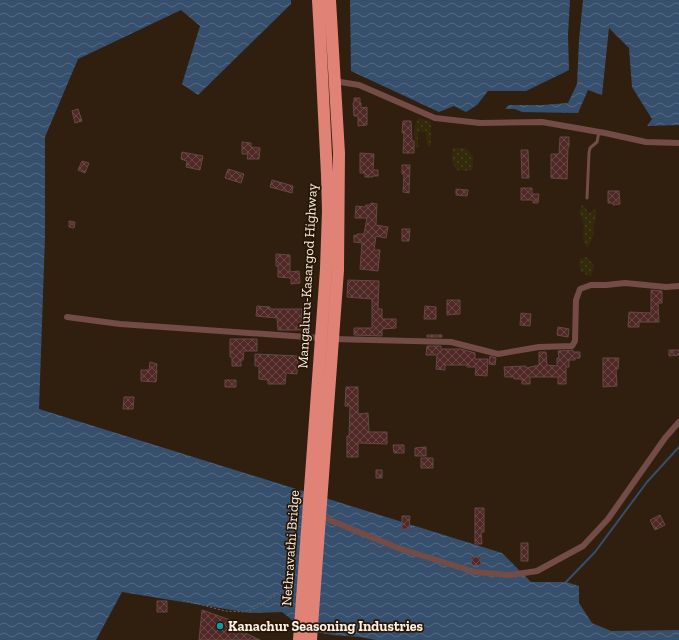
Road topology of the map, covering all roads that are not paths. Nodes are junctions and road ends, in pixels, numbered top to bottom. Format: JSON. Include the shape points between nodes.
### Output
{"nodes":[{"id":1,"x":318,"y":0,"type":"edge"},
{"id":2,"x":330,"y":0,"type":"edge"},
{"id":3,"x":326,"y":34,"type":"junction"},
{"id":4,"x":334,"y":81,"type":"junction"},
{"id":5,"x":599,"y":132,"type":"junction"},
{"id":6,"x":679,"y":144,"type":"edge"},
{"id":7,"x":587,"y":198,"type":"dead end"},
{"id":8,"x":679,"y":286,"type":"edge"},
{"id":9,"x":67,"y":317,"type":"dead end"},
{"id":10,"x":327,"y":339,"type":"junction"},
{"id":11,"x":679,"y":422,"type":"edge"},
{"id":12,"x":310,"y":482,"type":"joint"},
{"id":13,"x":320,"y":516,"type":"junction"},
{"id":14,"x":299,"y":640,"type":"edge"},
{"id":15,"x":311,"y":640,"type":"edge"}],
"edges":[{"from":1,"to":3,"type":"highway","name":"Mangaluru-Kasargod Highway"},
{"from":2,"to":3,"type":"highway"},
{"from":3,"to":4,"type":"highway"},
{"from":3,"to":10,"type":"highway","name":"Mangaluru-Kasargod Highway"},
{"from":4,"to":5,"type":"street","via":[[359,86],[435,118],[480,122],[542,122]]},
{"from":4,"to":10,"type":"highway","via":[[339,153],[338,270]]},
{"from":5,"to":6,"type":"street","via":[[646,142]]},
{"from":5,"to":7,"type":"lane","via":[[597,142],[590,148],[589,153]]},
{"from":8,"to":10,"type":"street","via":[[625,283],[580,289],[576,300],[575,341],[572,346],[539,346],[498,354],[451,342]]},
{"from":9,"to":10,"type":"street","via":[[120,324]]},
{"from":10,"to":12,"type":"highway","name":"Mangaluru-Kasargod Highway"},
{"from":10,"to":13,"type":"highway","name":"Nethravathi Bridge"},
{"from":11,"to":13,"type":"street","via":[[608,519],[583,546],[537,571],[510,576],[475,572],[398,548]]},
{"from":12,"to":14,"type":"highway","name":"Nethravathi Bridge"},
{"from":13,"to":15,"type":"highway","name":"Nethravathi Bridge"}]}
